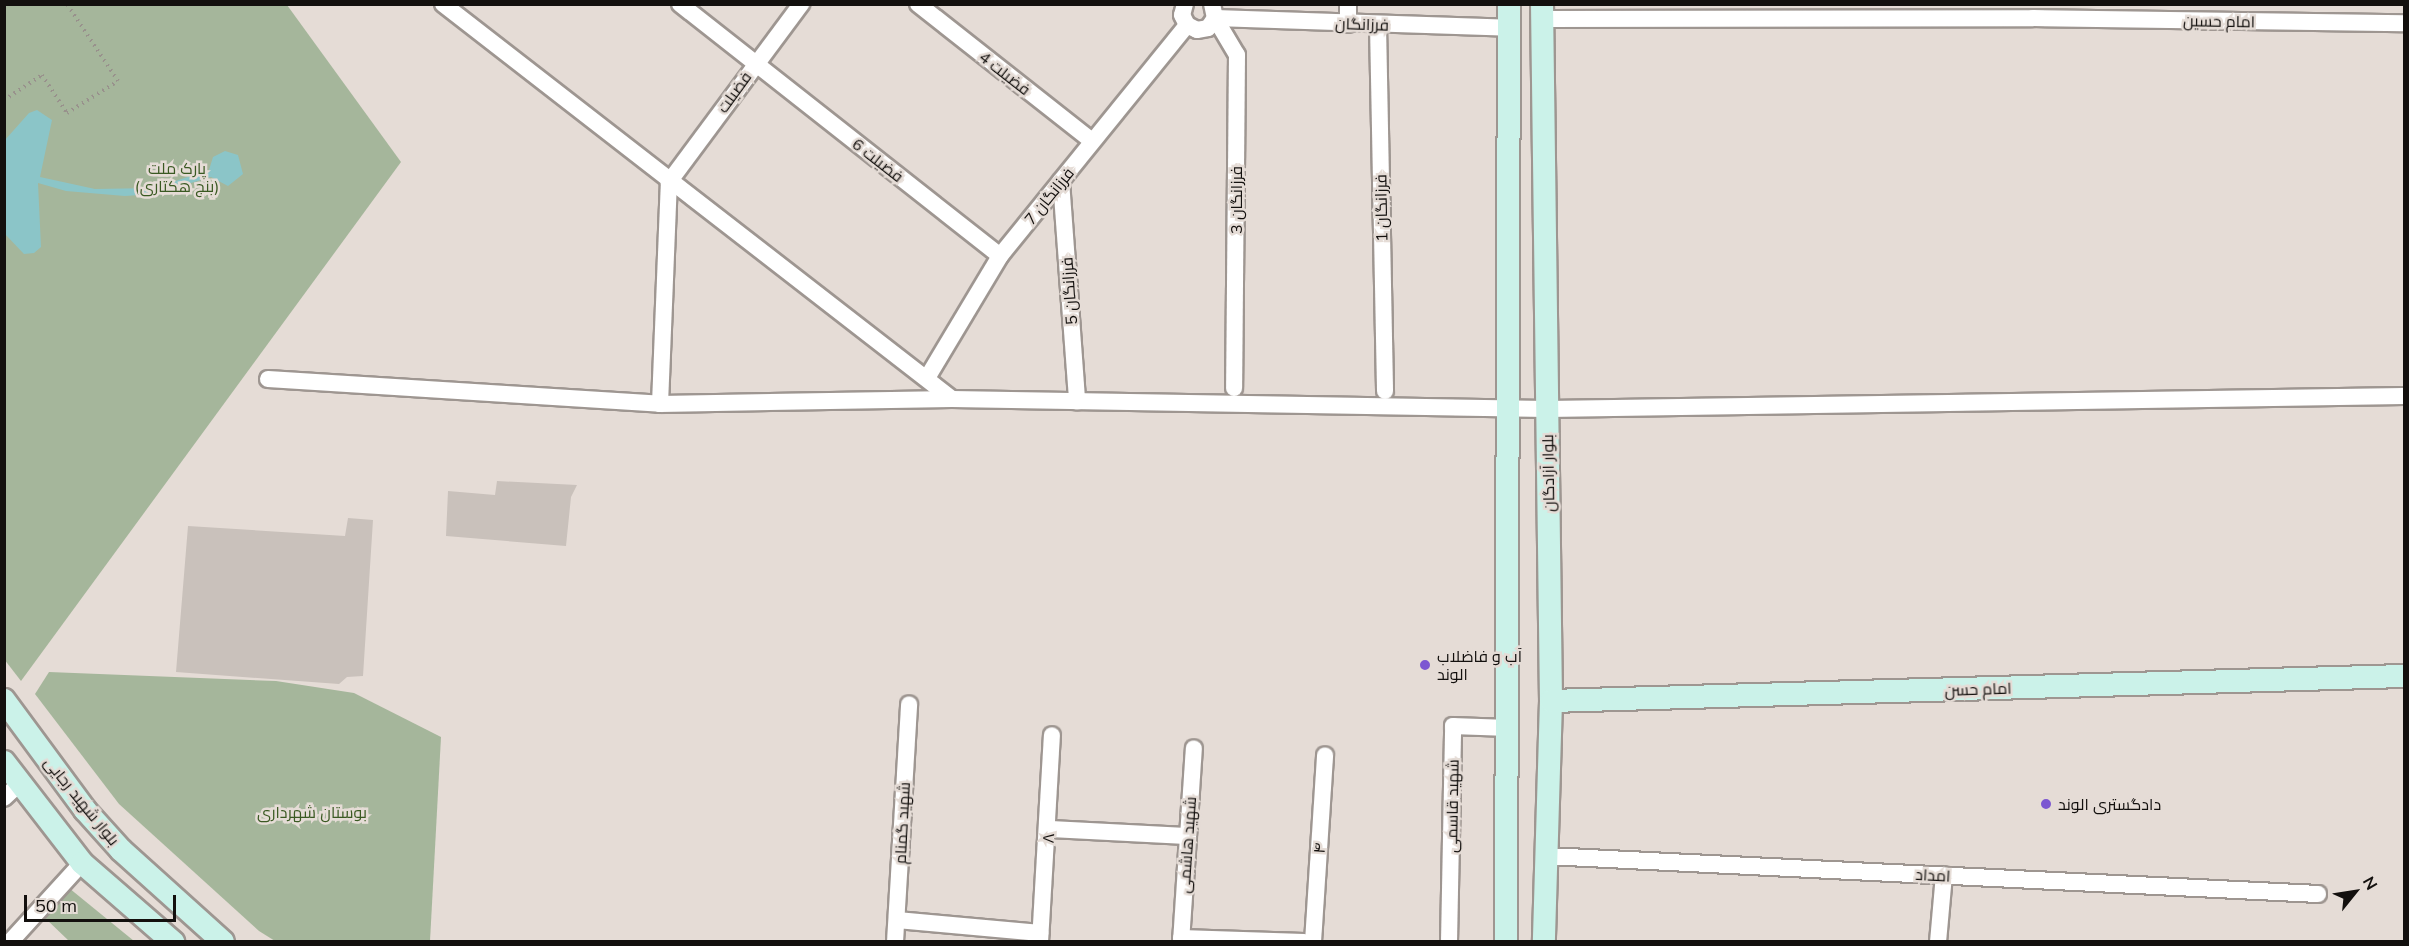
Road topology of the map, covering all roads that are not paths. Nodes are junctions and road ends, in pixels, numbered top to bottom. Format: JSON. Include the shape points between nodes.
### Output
{"nodes":[{"id":1,"x":443,"y":4,"type":"edge"},
{"id":2,"x":680,"y":4,"type":"edge"},
{"id":3,"x":801,"y":4,"type":"edge"},
{"id":4,"x":918,"y":4,"type":"edge"},
{"id":5,"x":1185,"y":4,"type":"edge"},
{"id":6,"x":1348,"y":4,"type":"edge"},
{"id":7,"x":1509,"y":4,"type":"edge"},
{"id":8,"x":1213,"y":11,"type":"edge"},
{"id":9,"x":2033,"y":11,"type":"edge"},
{"id":10,"x":1542,"y":12,"type":"edge"},
{"id":11,"x":2404,"y":23,"type":"edge"},
{"id":12,"x":1348,"y":24,"type":"junction"},
{"id":13,"x":1187,"y":25,"type":"junction"},
{"id":14,"x":1378,"y":25,"type":"junction"},
{"id":15,"x":1509,"y":28,"type":"junction"},
{"id":16,"x":755,"y":64,"type":"junction"},
{"id":17,"x":1092,"y":141,"type":"junction"},
{"id":18,"x":1061,"y":180,"type":"junction"},
{"id":19,"x":669,"y":182,"type":"junction"},
{"id":20,"x":1000,"y":256,"type":"junction"},
{"id":21,"x":927,"y":378,"type":"junction"},
{"id":22,"x":268,"y":379,"type":"dead end"},
{"id":23,"x":1234,"y":388,"type":"dead end"},
{"id":24,"x":1385,"y":391,"type":"dead end"},
{"id":25,"x":2404,"y":396,"type":"edge"},
{"id":26,"x":952,"y":399,"type":"junction"},
{"id":27,"x":1077,"y":401,"type":"junction"},
{"id":28,"x":660,"y":404,"type":"junction"},
{"id":29,"x":1507,"y":409,"type":"junction"},
{"id":30,"x":1547,"y":409,"type":"junction"},
{"id":31,"x":2404,"y":676,"type":"edge"},
{"id":32,"x":4,"y":700,"type":"edge"},
{"id":33,"x":1551,"y":701,"type":"junction"},
{"id":34,"x":909,"y":704,"type":"dead end"},
{"id":35,"x":1508,"y":728,"type":"junction"},
{"id":36,"x":1052,"y":735,"type":"dead end"},
{"id":37,"x":1194,"y":748,"type":"dead end"},
{"id":38,"x":1325,"y":755,"type":"dead end"},
{"id":39,"x":4,"y":762,"type":"edge"},
{"id":40,"x":12,"y":790,"type":"edge"},
{"id":41,"x":1049,"y":829,"type":"junction"},
{"id":42,"x":1188,"y":836,"type":"junction"},
{"id":43,"x":1547,"y":856,"type":"junction"},
{"id":44,"x":82,"y":863,"type":"junction"},
{"id":45,"x":1944,"y":875,"type":"junction"},
{"id":46,"x":2318,"y":894,"type":"dead end"},
{"id":47,"x":897,"y":920,"type":"junction"},
{"id":48,"x":1040,"y":937,"type":"edge"},
{"id":49,"x":1181,"y":940,"type":"edge"},
{"id":50,"x":10,"y":942,"type":"edge"},
{"id":51,"x":173,"y":942,"type":"edge"},
{"id":52,"x":223,"y":942,"type":"edge"},
{"id":53,"x":896,"y":942,"type":"edge"},
{"id":54,"x":1305,"y":942,"type":"edge"},
{"id":55,"x":1313,"y":942,"type":"edge"},
{"id":56,"x":1449,"y":942,"type":"edge"},
{"id":57,"x":1506,"y":942,"type":"edge"},
{"id":58,"x":1544,"y":942,"type":"edge"},
{"id":59,"x":1938,"y":942,"type":"edge"}],
"edges":[{"from":1,"to":19,"type":"street"},
{"from":2,"to":16,"type":"street","name":"فضیلت 6"},
{"from":3,"to":16,"type":"street","name":"فضیلت"},
{"from":4,"to":17,"type":"street","name":"فضیلت 4"},
{"from":5,"to":13,"type":"street","via":[[1182,15]]},
{"from":6,"to":12,"type":"street"},
{"from":7,"to":15,"type":"street"},
{"from":8,"to":12,"type":"street","name":"فرزانگان"},
{"from":8,"to":13,"type":"street","via":[[1208,27],[1197,30]]},
{"from":8,"to":23,"type":"street","name":"فرزانگان 3","via":[[1237,55]]},
{"from":9,"to":10,"type":"street","name":"امام حسین"},
{"from":9,"to":11,"type":"street","name":"امام حسین"},
{"from":10,"to":30,"type":"street","name":"بلوار آزادگان"},
{"from":12,"to":14,"type":"street","name":"فرزانگان"},
{"from":13,"to":17,"type":"street","name":"فرزانگان 7"},
{"from":14,"to":15,"type":"street","name":"فرزانگان"},
{"from":14,"to":24,"type":"street","name":"فرزانگان 1"},
{"from":15,"to":29,"type":"street"},
{"from":16,"to":19,"type":"street","name":"فضیلت"},
{"from":16,"to":20,"type":"street","name":"فضیلت 6"},
{"from":17,"to":18,"type":"street","name":"فرزانگان 7"},
{"from":18,"to":20,"type":"street","name":"فرزانگان 7"},
{"from":18,"to":27,"type":"street","name":"فرزانگان 5"},
{"from":19,"to":21,"type":"street"},
{"from":19,"to":28,"type":"street"},
{"from":20,"to":21,"type":"street","name":"فرزانگان 7"},
{"from":21,"to":26,"type":"street"},
{"from":22,"to":28,"type":"street"},
{"from":25,"to":30,"type":"street"},
{"from":26,"to":27,"type":"street"},
{"from":26,"to":28,"type":"street"},
{"from":27,"to":29,"type":"street"},
{"from":29,"to":30,"type":"street"},
{"from":29,"to":35,"type":"street"},
{"from":30,"to":33,"type":"street","name":"بلوار آزادگان"},
{"from":31,"to":33,"type":"street","name":"امام حسن"},
{"from":32,"to":52,"type":"street","name":"بلوار شهید رجایی","via":[[85,810],[121,850]]},
{"from":33,"to":43,"type":"street","name":"بلوار آزادگان"},
{"from":34,"to":47,"type":"street","name":"شهید گمنام"},
{"from":35,"to":56,"type":"street","name":"شهید قاسمی","via":[[1453,726]]},
{"from":35,"to":57,"type":"street"},
{"from":36,"to":41,"type":"street","name":"۸"},
{"from":37,"to":42,"type":"street","name":"شهید هاشمی"},
{"from":38,"to":55,"type":"street","name":"۴"},
{"from":39,"to":40,"type":"street"},
{"from":40,"to":44,"type":"street"},
{"from":41,"to":42,"type":"street"},
{"from":41,"to":48,"type":"street","name":"۸"},
{"from":42,"to":49,"type":"street","name":"شهید هاشمی"},
{"from":43,"to":45,"type":"street","name":"امداد"},
{"from":43,"to":58,"type":"street","name":"بلوار آزادگان"},
{"from":44,"to":50,"type":"street"},
{"from":44,"to":51,"type":"street"},
{"from":45,"to":46,"type":"street","name":"امداد"},
{"from":45,"to":59,"type":"street"},
{"from":47,"to":48,"type":"street"},
{"from":47,"to":53,"type":"street","name":"شهید گمنام"},
{"from":49,"to":54,"type":"street"}]}
